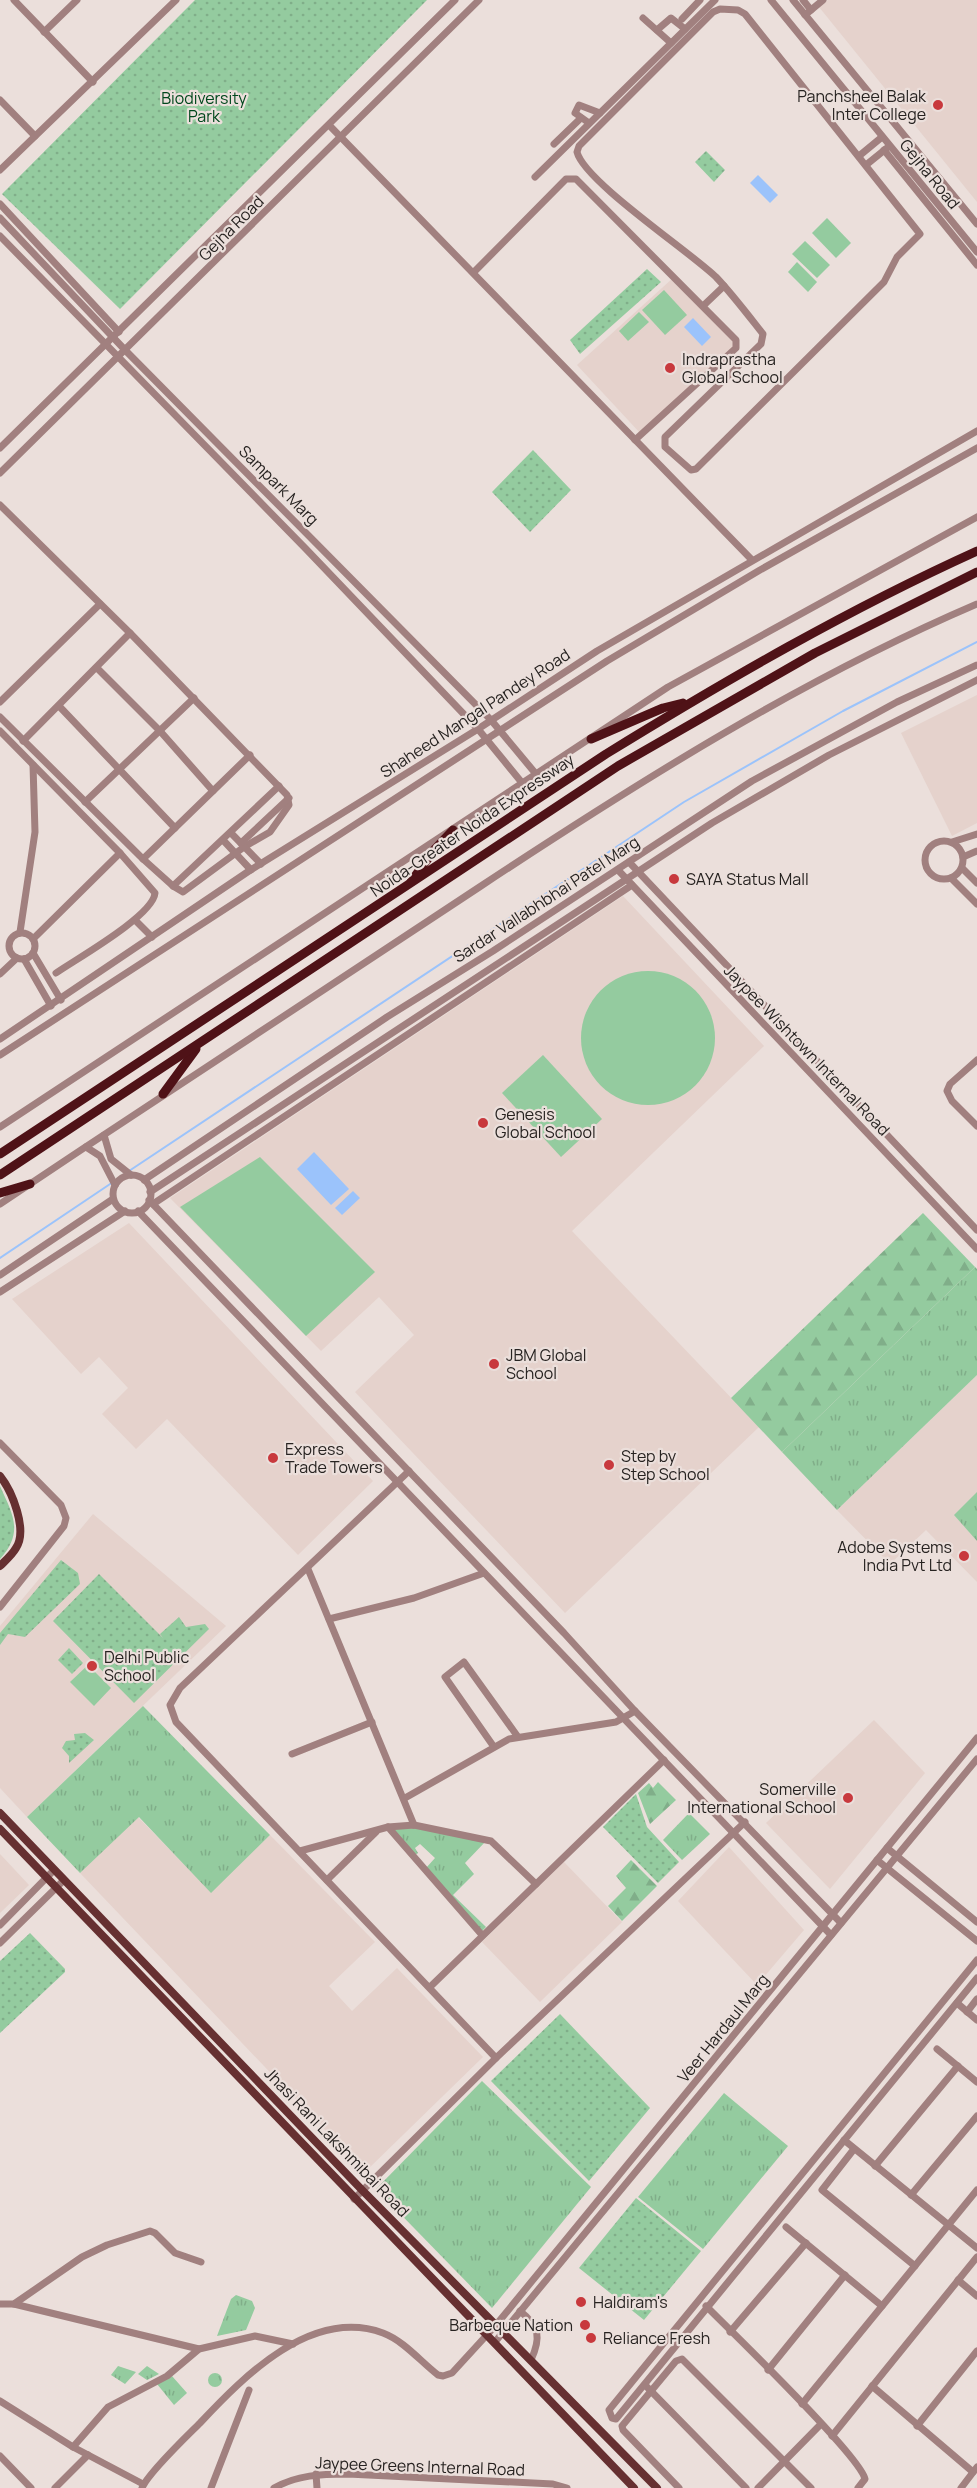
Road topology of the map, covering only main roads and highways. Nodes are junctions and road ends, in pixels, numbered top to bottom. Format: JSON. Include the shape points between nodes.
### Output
{"nodes":[{"id":1,"x":977,"y":551,"type":"edge"},
{"id":2,"x":977,"y":572,"type":"edge"},
{"id":3,"x":692,"y":701,"type":"junction"},
{"id":4,"x":591,"y":739,"type":"road end"},
{"id":5,"x":453,"y":830,"type":"road end"},
{"id":6,"x":410,"y":884,"type":"junction"},
{"id":7,"x":199,"y":1044,"type":"junction"},
{"id":8,"x":164,"y":1094,"type":"road end"},
{"id":9,"x":0,"y":1154,"type":"edge"},
{"id":10,"x":0,"y":1175,"type":"edge"},
{"id":11,"x":30,"y":1184,"type":"road end"},
{"id":12,"x":0,"y":1193,"type":"edge"},
{"id":13,"x":0,"y":1476,"type":"edge"},
{"id":14,"x":0,"y":1566,"type":"edge"},
{"id":15,"x":0,"y":1813,"type":"edge"},
{"id":16,"x":0,"y":1829,"type":"edge"},
{"id":17,"x":634,"y":2488,"type":"edge"},
{"id":18,"x":657,"y":2488,"type":"edge"}],
"edges":[{"from":1,"to":3,"type":"highway","name":"Noida-Greater Noida Expressway"},
{"from":2,"to":7,"type":"highway","name":"Noida-Greater Noida Expressway","via":[[815,654],[618,766]]},
{"from":3,"to":4,"type":"highway","via":[[663,708]]},
{"from":3,"to":6,"type":"highway","name":"Noida-Greater Noida Expressway"},
{"from":5,"to":6,"type":"highway"},
{"from":6,"to":9,"type":"highway","name":"Noida-Greater Noida Expressway"},
{"from":7,"to":8,"type":"highway"},
{"from":7,"to":10,"type":"highway","name":"Noida-Greater Noida Expressway"},
{"from":11,"to":12,"type":"highway"},
{"from":13,"to":14,"type":"main road","via":[[21,1532],[17,1547]]},
{"from":15,"to":18,"type":"main road","name":"Jhasi Rani Lakshmibai Road","via":[[363,2191]]},
{"from":16,"to":17,"type":"main road","name":"Jhasi Rani Lakshmibai Road"}]}
